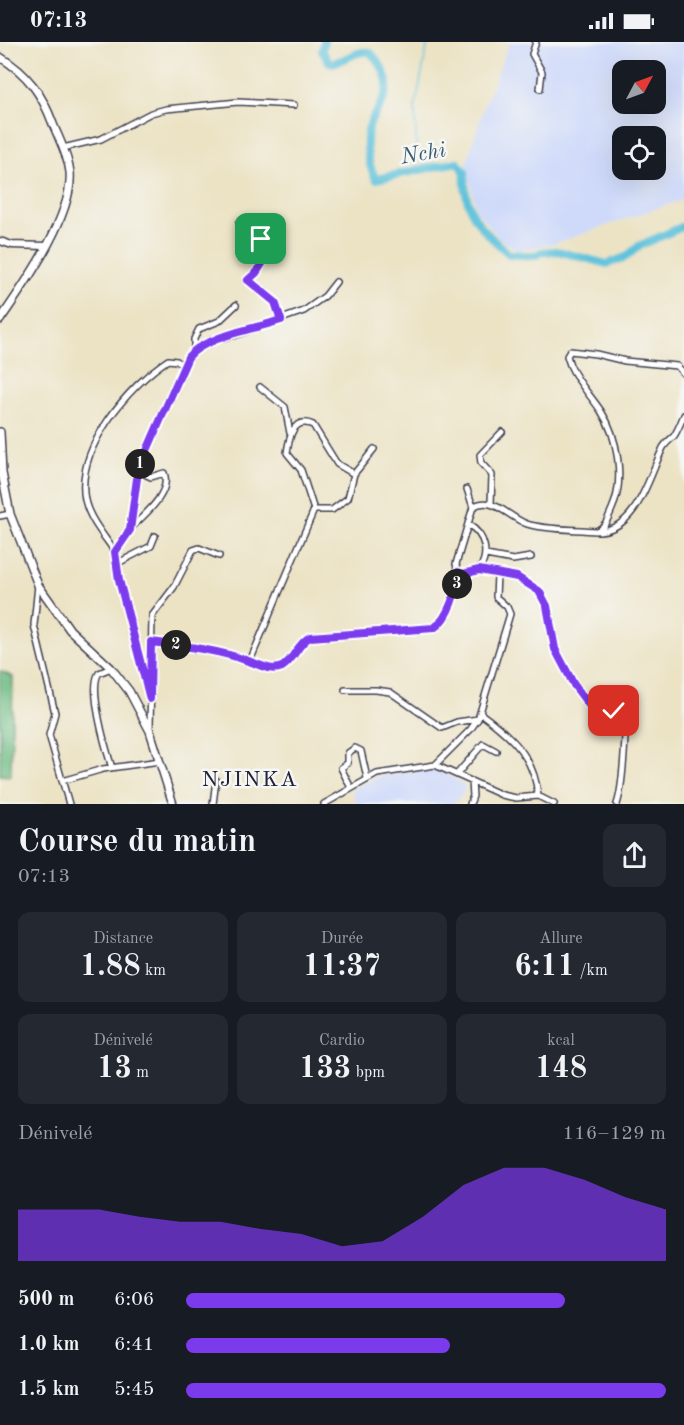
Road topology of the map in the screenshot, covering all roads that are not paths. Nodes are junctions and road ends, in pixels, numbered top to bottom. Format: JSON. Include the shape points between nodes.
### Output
{"nodes":[{"id":1,"x":536,"y":42,"type":"edge"},
{"id":2,"x":0,"y":57,"type":"edge"},
{"id":3,"x":540,"y":89,"type":"dead end"},
{"id":4,"x":294,"y":105,"type":"dead end"},
{"id":5,"x":63,"y":148,"type":"junction"},
{"id":6,"x":239,"y":222,"type":"dead end"},
{"id":7,"x":0,"y":241,"type":"edge"},
{"id":8,"x":45,"y":246,"type":"junction"},
{"id":9,"x":336,"y":282,"type":"dead end"},
{"id":10,"x":236,"y":305,"type":"dead end"},
{"id":11,"x":0,"y":320,"type":"edge"},
{"id":12,"x":281,"y":320,"type":"junction"},
{"id":13,"x":194,"y":349,"type":"junction"},
{"id":14,"x":183,"y":366,"type":"junction"},
{"id":15,"x":684,"y":374,"type":"edge"},
{"id":16,"x":260,"y":387,"type":"dead end"},
{"id":17,"x":684,"y":415,"type":"edge"},
{"id":18,"x":0,"y":432,"type":"edge"},
{"id":19,"x":502,"y":432,"type":"dead end"},
{"id":20,"x":290,"y":434,"type":"junction"},
{"id":21,"x":374,"y":449,"type":"dead end"},
{"id":22,"x":138,"y":471,"type":"junction"},
{"id":23,"x":354,"y":474,"type":"junction"},
{"id":24,"x":467,"y":489,"type":"dead end"},
{"id":25,"x":491,"y":504,"type":"junction"},
{"id":26,"x":473,"y":507,"type":"junction"},
{"id":27,"x":314,"y":510,"type":"junction"},
{"id":28,"x":10,"y":514,"type":"junction"},
{"id":29,"x":0,"y":516,"type":"edge"},
{"id":30,"x":469,"y":525,"type":"junction"},
{"id":31,"x":130,"y":530,"type":"junction"},
{"id":32,"x":598,"y":531,"type":"junction"},
{"id":33,"x":155,"y":536,"type":"dead end"},
{"id":34,"x":115,"y":552,"type":"junction"},
{"id":35,"x":486,"y":555,"type":"junction"},
{"id":36,"x":219,"y":556,"type":"dead end"},
{"id":37,"x":531,"y":557,"type":"dead end"},
{"id":38,"x":118,"y":563,"type":"junction"},
{"id":39,"x":479,"y":570,"type":"junction"},
{"id":40,"x":458,"y":572,"type":"junction"},
{"id":41,"x":497,"y":575,"type":"junction"},
{"id":42,"x":38,"y":585,"type":"junction"},
{"id":43,"x":151,"y":642,"type":"junction"},
{"id":44,"x":250,"y":661,"type":"junction"},
{"id":45,"x":111,"y":668,"type":"junction"},
{"id":46,"x":345,"y":690,"type":"dead end"},
{"id":47,"x":150,"y":699,"type":"junction"},
{"id":48,"x":479,"y":716,"type":"junction"},
{"id":49,"x":150,"y":731,"type":"junction"},
{"id":50,"x":496,"y":751,"type":"dead end"},
{"id":51,"x":160,"y":761,"type":"junction"},
{"id":52,"x":435,"y":765,"type":"junction"},
{"id":53,"x":112,"y":768,"type":"junction"},
{"id":54,"x":457,"y":774,"type":"junction"},
{"id":55,"x":367,"y":778,"type":"junction"},
{"id":56,"x":216,"y":780,"type":"dead end"},
{"id":57,"x":62,"y":781,"type":"junction"},
{"id":58,"x":472,"y":782,"type":"junction"},
{"id":59,"x":351,"y":788,"type":"junction"},
{"id":60,"x":538,"y":796,"type":"junction"},
{"id":61,"x":69,"y":804,"type":"edge"},
{"id":62,"x":172,"y":804,"type":"edge"},
{"id":63,"x":213,"y":804,"type":"edge"},
{"id":64,"x":324,"y":804,"type":"edge"},
{"id":65,"x":470,"y":804,"type":"edge"},
{"id":66,"x":554,"y":804,"type":"edge"},
{"id":67,"x":617,"y":804,"type":"edge"}],
"edges":[{"from":1,"to":3,"type":"street","via":[[532,54],[542,72]]},
{"from":2,"to":5,"type":"main road","via":[[26,75],[42,97]]},
{"from":4,"to":5,"type":"street","via":[[238,102],[166,109],[101,139]]},
{"from":5,"to":8,"type":"main road","via":[[70,172],[69,192]]},
{"from":6,"to":12,"type":"street","via":[[269,248],[248,280],[275,302]]},
{"from":7,"to":8,"type":"street"},
{"from":8,"to":11,"type":"main road"},
{"from":9,"to":12,"type":"street","via":[[314,306]]},
{"from":10,"to":13,"type":"street","via":[[219,321],[199,329]]},
{"from":12,"to":13,"type":"street","via":[[211,340]]},
{"from":13,"to":14,"type":"street"},
{"from":14,"to":22,"type":"street"},
{"from":14,"to":34,"type":"street","via":[[168,360],[145,377],[110,418],[91,455],[85,480],[86,502]]},
{"from":15,"to":32,"type":"street","via":[[677,366],[625,361],[577,350],[568,353],[575,375],[607,422],[618,462],[616,498]]},
{"from":16,"to":20,"type":"street","via":[[285,407]]},
{"from":17,"to":32,"type":"street","via":[[627,516],[614,529]]},
{"from":18,"to":28,"type":"main road"},
{"from":19,"to":25,"type":"street","via":[[480,455],[481,463],[492,475]]},
{"from":20,"to":23,"type":"street","via":[[303,423],[313,425],[337,464]]},
{"from":20,"to":27,"type":"street","via":[[287,453],[301,470]]},
{"from":21,"to":23,"type":"street"},
{"from":22,"to":31,"type":"street"},
{"from":22,"to":31,"type":"street","via":[[151,477],[164,473],[166,486]]},
{"from":23,"to":27,"type":"street","via":[[348,498],[328,512]]},
{"from":24,"to":26,"type":"street"},
{"from":25,"to":26,"type":"street","via":[[482,502]]},
{"from":25,"to":32,"type":"street","via":[[526,524]]},
{"from":26,"to":30,"type":"street"},
{"from":27,"to":44,"type":"street"},
{"from":28,"to":29,"type":"street"},
{"from":28,"to":42,"type":"main road"},
{"from":30,"to":35,"type":"street","via":[[481,535]]},
{"from":30,"to":40,"type":"street","via":[[457,559]]},
{"from":31,"to":34,"type":"street"},
{"from":33,"to":38,"type":"street","via":[[151,546]]},
{"from":34,"to":38,"type":"street"},
{"from":35,"to":37,"type":"street","via":[[513,560]]},
{"from":35,"to":39,"type":"street"},
{"from":36,"to":43,"type":"street","via":[[199,548],[193,550],[174,586],[153,613]]},
{"from":38,"to":47,"type":"street"},
{"from":39,"to":40,"type":"street"},
{"from":39,"to":41,"type":"street"},
{"from":40,"to":44,"type":"street","via":[[443,618],[434,628],[310,637],[279,668]]},
{"from":41,"to":48,"type":"street","via":[[495,597],[510,614]]},
{"from":41,"to":67,"type":"street","via":[[517,577],[539,591],[547,606],[555,649],[574,685],[589,705],[623,714],[624,774]]},
{"from":42,"to":45,"type":"main road","via":[[70,630]]},
{"from":42,"to":57,"type":"street","via":[[34,625],[51,687],[55,713],[49,735]]},
{"from":43,"to":44,"type":"street"},
{"from":43,"to":47,"type":"street"},
{"from":45,"to":49,"type":"main road","via":[[129,691]]},
{"from":45,"to":53,"type":"street","via":[[99,673],[96,681],[99,714]]},
{"from":46,"to":48,"type":"street","via":[[390,692],[442,728]]},
{"from":47,"to":49,"type":"street"},
{"from":48,"to":52,"type":"street","via":[[471,730]]},
{"from":48,"to":60,"type":"street","via":[[505,731],[521,748],[537,782]]},
{"from":49,"to":51,"type":"main road"},
{"from":50,"to":54,"type":"street","via":[[483,744]]},
{"from":51,"to":53,"type":"street"},
{"from":51,"to":62,"type":"main road"},
{"from":52,"to":54,"type":"street"},
{"from":52,"to":55,"type":"street","via":[[382,772]]},
{"from":53,"to":57,"type":"street"},
{"from":54,"to":58,"type":"street"},
{"from":55,"to":59,"type":"street"},
{"from":55,"to":59,"type":"street","via":[[361,751],[355,748],[341,768]]},
{"from":56,"to":63,"type":"street"},
{"from":57,"to":61,"type":"street"},
{"from":58,"to":60,"type":"street","via":[[509,796]]},
{"from":58,"to":65,"type":"street"},
{"from":59,"to":64,"type":"street"},
{"from":60,"to":66,"type":"street"}]}
